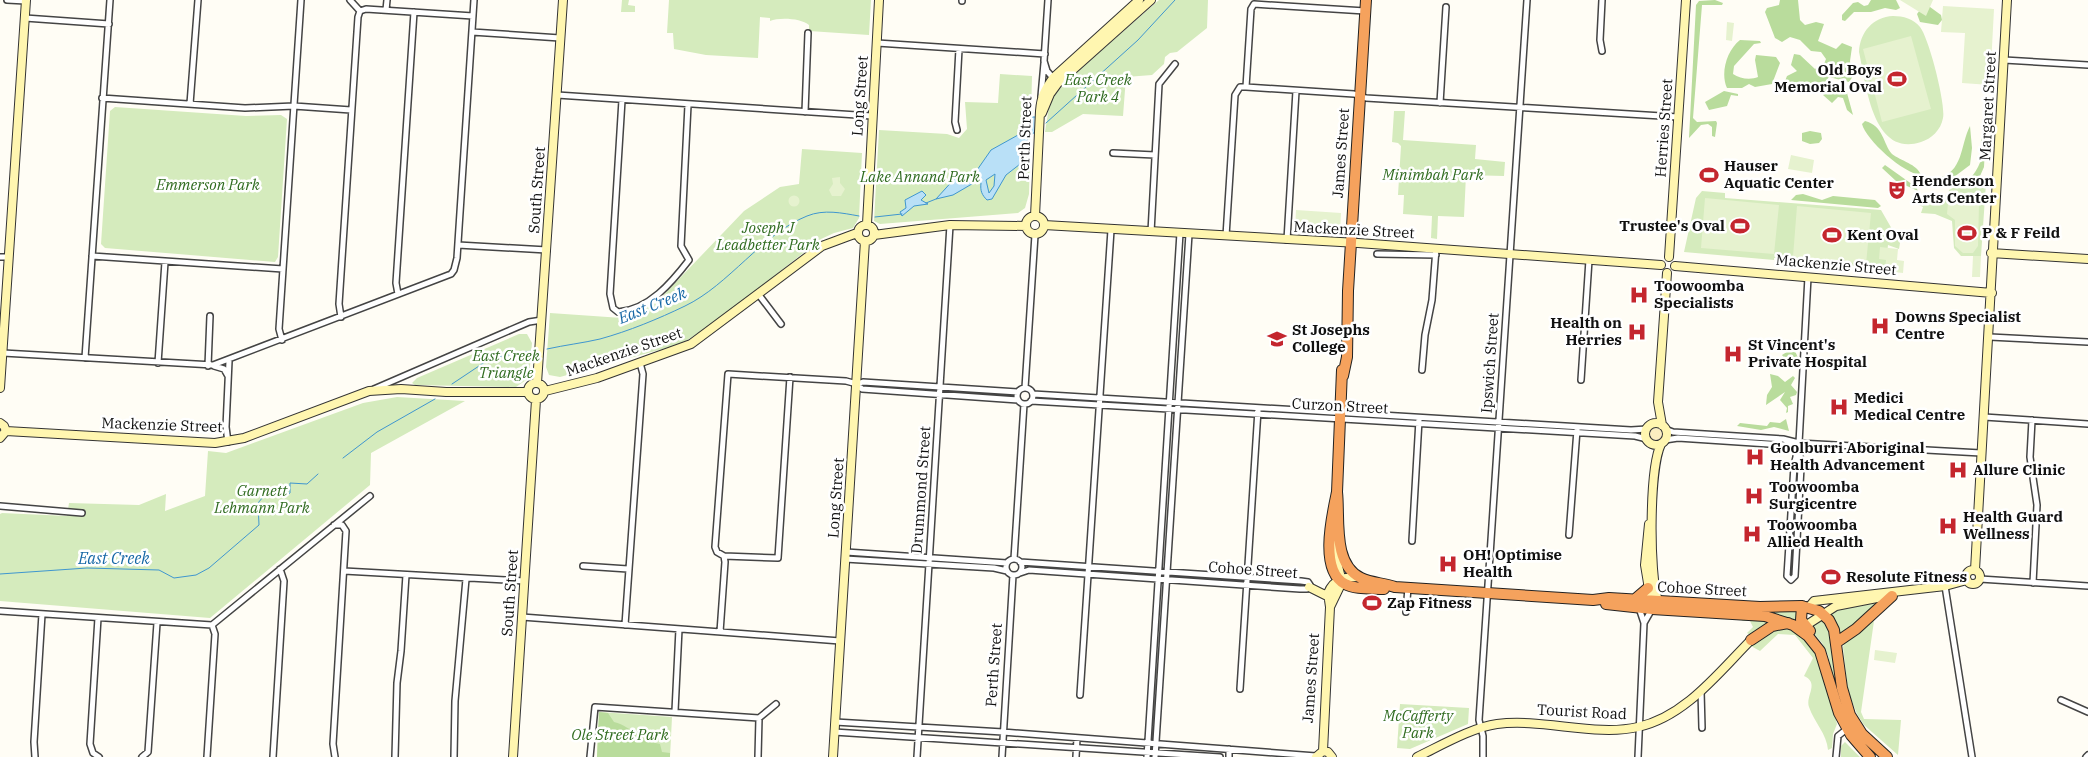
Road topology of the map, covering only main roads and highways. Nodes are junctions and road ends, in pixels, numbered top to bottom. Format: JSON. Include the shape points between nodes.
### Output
{"nodes":[{"id":1,"x":1365,"y":5,"type":"edge"},
{"id":2,"x":1336,"y":492,"type":"junction"},
{"id":3,"x":1359,"y":577,"type":"joint"},
{"id":4,"x":1341,"y":580,"type":"joint"},
{"id":5,"x":1395,"y":587,"type":"junction"},
{"id":6,"x":1648,"y":588,"type":"road end"},
{"id":7,"x":1892,"y":596,"type":"road end"},
{"id":8,"x":1636,"y":604,"type":"junction"},
{"id":9,"x":1654,"y":604,"type":"junction"},
{"id":10,"x":1806,"y":606,"type":"junction"},
{"id":11,"x":1789,"y":623,"type":"junction"},
{"id":12,"x":1802,"y":628,"type":"junction"},
{"id":13,"x":1751,"y":640,"type":"road end"},
{"id":14,"x":1836,"y":642,"type":"junction"},
{"id":15,"x":1851,"y":726,"type":"junction"},
{"id":16,"x":1870,"y":757,"type":"edge"},
{"id":17,"x":1887,"y":757,"type":"edge"}],
"edges":[{"from":1,"to":2,"type":"highway","name":"James Street","via":[[1347,307],[1342,328],[1343,376]]},
{"from":2,"to":3,"type":"highway","name":"James Street","via":[[1343,558]]},
{"from":2,"to":4,"type":"highway","name":"James Street","via":[[1329,558],[1331,568]]},
{"from":3,"to":5,"type":"highway","name":"Cohoe Street"},
{"from":4,"to":5,"type":"highway","name":"Cohoe Street","via":[[1362,588]]},
{"from":5,"to":8,"type":"highway","name":"Cohoe Street"},
{"from":6,"to":8,"type":"highway"},
{"from":7,"to":14,"type":"highway","via":[[1856,629]]},
{"from":8,"to":9,"type":"highway","name":"Cohoe Street"},
{"from":9,"to":10,"type":"highway","name":"Cohoe Street"},
{"from":9,"to":11,"type":"highway","name":"Cohoe Street","via":[[1766,616]]},
{"from":10,"to":12,"type":"highway","via":[[1801,618]]},
{"from":10,"to":14,"type":"highway","via":[[1822,614],[1833,627]]},
{"from":11,"to":12,"type":"highway","name":"Cohoe Street"},
{"from":11,"to":13,"type":"highway","via":[[1772,626]]},
{"from":12,"to":15,"type":"highway","via":[[1824,649],[1839,713]]},
{"from":14,"to":15,"type":"highway"},
{"from":15,"to":16,"type":"highway"},
{"from":15,"to":17,"type":"highway"}]}
